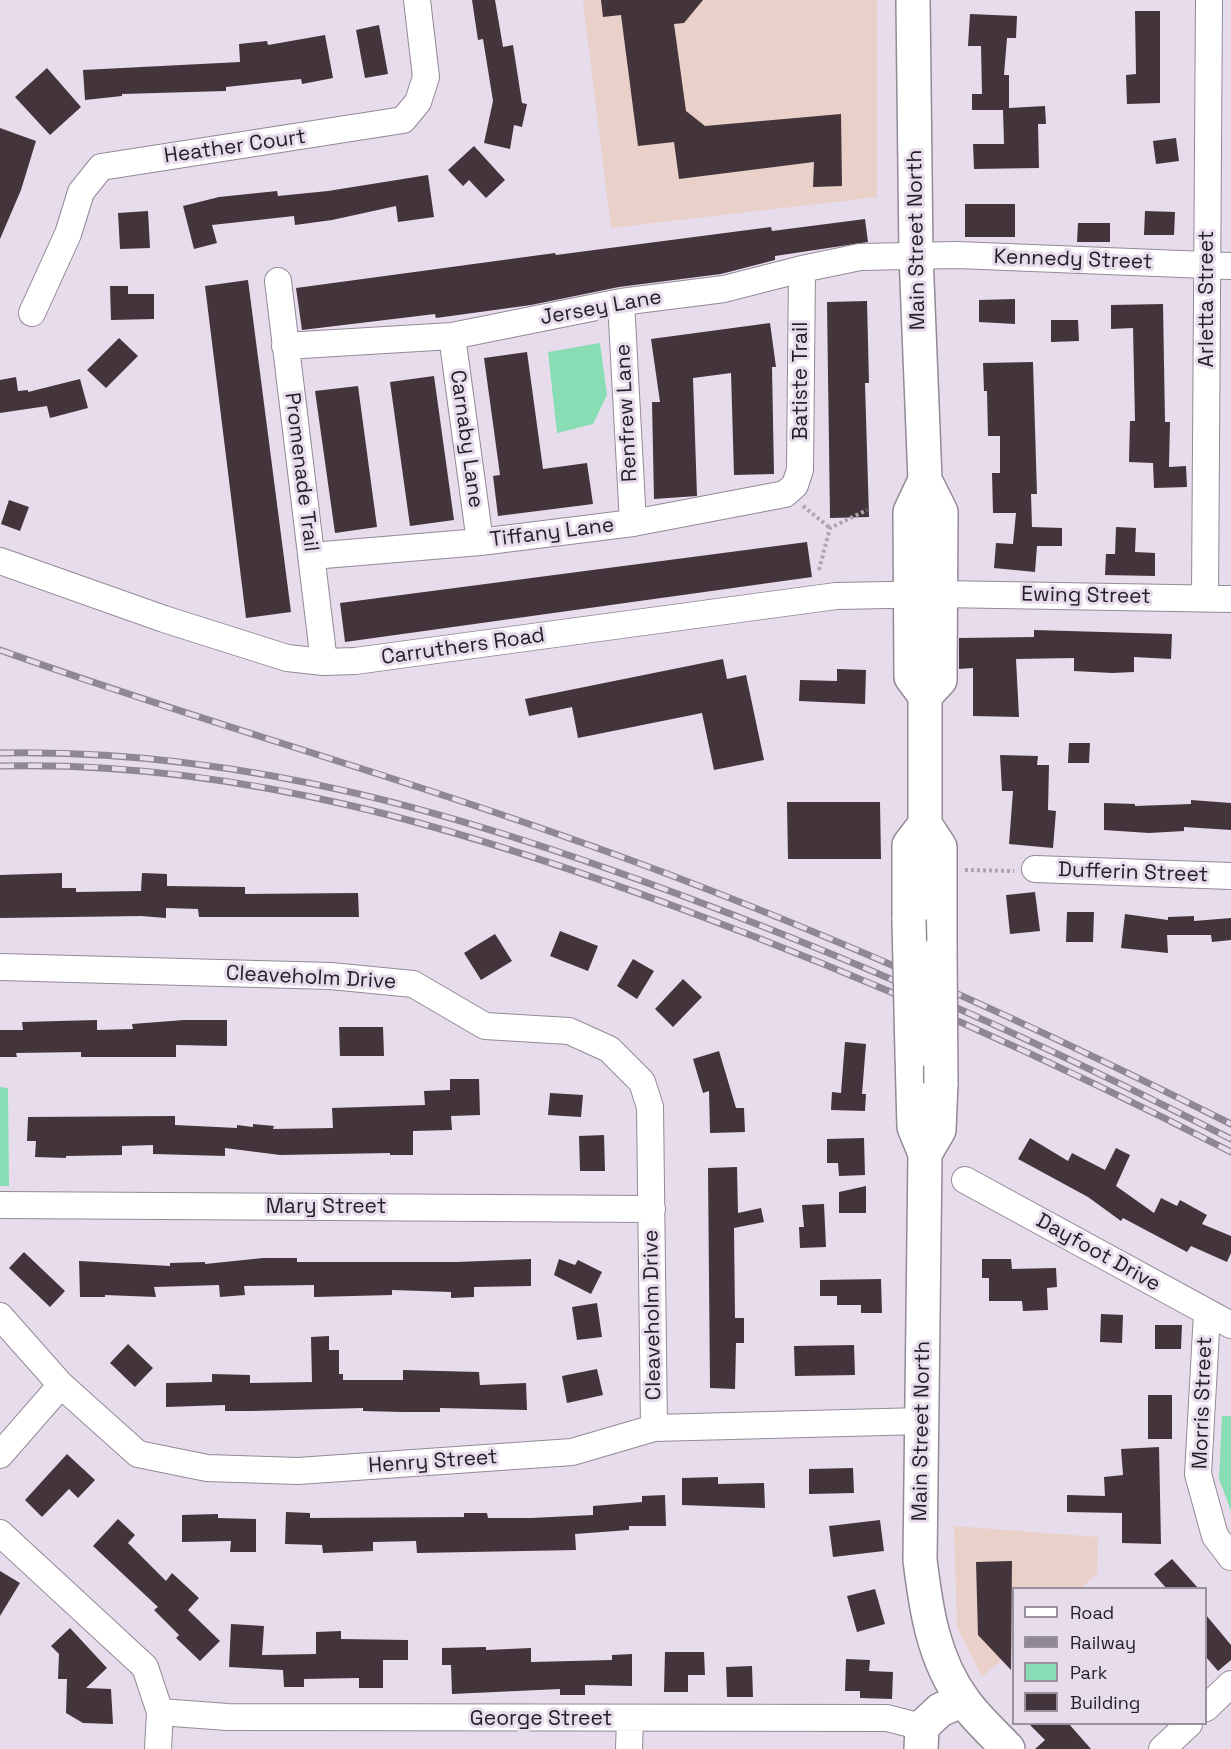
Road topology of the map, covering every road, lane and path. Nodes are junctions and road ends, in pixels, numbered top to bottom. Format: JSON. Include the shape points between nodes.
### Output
{"nodes":[{"id":1,"x":417,"y":0,"type":"edge"},
{"id":2,"x":913,"y":0,"type":"edge"},
{"id":3,"x":1209,"y":0,"type":"edge"},
{"id":4,"x":916,"y":255,"type":"junction"},
{"id":5,"x":1219,"y":266,"type":"edge"},
{"id":6,"x":802,"y":268,"type":"junction"},
{"id":7,"x":278,"y":281,"type":"dead end"},
{"id":8,"x":621,"y":302,"type":"junction"},
{"id":9,"x":32,"y":313,"type":"dead end"},
{"id":10,"x":452,"y":336,"type":"junction"},
{"id":11,"x":285,"y":346,"type":"junction"},
{"id":12,"x":925,"y":480,"type":"junction"},
{"id":13,"x":795,"y":497,"type":"junction"},
{"id":14,"x":867,"y":510,"type":"dead end"},
{"id":15,"x":633,"y":523,"type":"junction"},
{"id":16,"x":830,"y":528,"type":"junction"},
{"id":17,"x":480,"y":542,"type":"junction"},
{"id":18,"x":312,"y":556,"type":"junction"},
{"id":19,"x":0,"y":561,"type":"edge"},
{"id":20,"x":819,"y":570,"type":"dead end"},
{"id":21,"x":941,"y":594,"type":"junction"},
{"id":22,"x":909,"y":595,"type":"junction"},
{"id":23,"x":1205,"y":597,"type":"junction"},
{"id":24,"x":1231,"y":599,"type":"edge"},
{"id":25,"x":324,"y":662,"type":"junction"},
{"id":26,"x":925,"y":696,"type":"junction"},
{"id":27,"x":925,"y":824,"type":"junction"},
{"id":28,"x":1035,"y":869,"type":"joint"},
{"id":29,"x":940,"y":870,"type":"junction"},
{"id":30,"x":1231,"y":876,"type":"edge"},
{"id":31,"x":0,"y":967,"type":"edge"},
{"id":32,"x":925,"y":1154,"type":"junction"},
{"id":33,"x":965,"y":1180,"type":"dead end"},
{"id":34,"x":0,"y":1205,"type":"edge"},
{"id":35,"x":651,"y":1209,"type":"junction"},
{"id":36,"x":1207,"y":1313,"type":"junction"},
{"id":37,"x":0,"y":1316,"type":"edge"},
{"id":38,"x":1231,"y":1325,"type":"edge"},
{"id":39,"x":61,"y":1386,"type":"junction"},
{"id":40,"x":922,"y":1421,"type":"junction"},
{"id":41,"x":654,"y":1428,"type":"junction"},
{"id":42,"x":0,"y":1455,"type":"edge"},
{"id":43,"x":0,"y":1533,"type":"edge"},
{"id":44,"x":1231,"y":1557,"type":"edge"},
{"id":45,"x":1231,"y":1684,"type":"edge"},
{"id":46,"x":963,"y":1700,"type":"junction"},
{"id":47,"x":1207,"y":1707,"type":"edge"},
{"id":48,"x":160,"y":1712,"type":"junction"},
{"id":49,"x":630,"y":1719,"type":"junction"},
{"id":50,"x":1188,"y":1725,"type":"edge"},
{"id":51,"x":921,"y":1738,"type":"edge"},
{"id":52,"x":158,"y":1749,"type":"edge"},
{"id":53,"x":629,"y":1749,"type":"edge"},
{"id":54,"x":1008,"y":1749,"type":"edge"},
{"id":55,"x":1162,"y":1749,"type":"edge"}],
"edges":[{"from":1,"to":9,"type":"street","name":"Heather Court","via":[[426,77],[418,102],[403,120],[101,167],[81,192],[68,234]]},
{"from":2,"to":4,"type":"main road","name":"Main Street North"},
{"from":3,"to":5,"type":"street","name":"Arletta Street"},
{"from":4,"to":5,"type":"street","name":"Kennedy Street"},
{"from":4,"to":6,"type":"street","name":"Jersey Lane","via":[[860,257]]},
{"from":4,"to":12,"type":"main road","name":"Main Street North"},
{"from":5,"to":23,"type":"street","name":"Arletta Street"},
{"from":6,"to":8,"type":"street","name":"Jersey Lane","via":[[724,289]]},
{"from":6,"to":13,"type":"street","name":"Batiste Trail","via":[[800,470]]},
{"from":7,"to":11,"type":"street","name":"Promenade Trail"},
{"from":8,"to":10,"type":"street","name":"Jersey Lane"},
{"from":8,"to":15,"type":"street","name":"Renfrew Lane"},
{"from":10,"to":11,"type":"street","name":"Jersey Lane"},
{"from":10,"to":17,"type":"street","name":"Carnaby Lane"},
{"from":11,"to":18,"type":"street","name":"Promenade Trail"},
{"from":12,"to":21,"type":"main road","name":"Main Street North","via":[[941,512]]},
{"from":12,"to":22,"type":"main road","name":"Main Street North","via":[[910,512]]},
{"from":13,"to":15,"type":"street","name":"Tiffany Lane","via":[[776,496]]},
{"from":13,"to":16,"type":"path"},
{"from":14,"to":16,"type":"path"},
{"from":15,"to":17,"type":"street","name":"Tiffany Lane"},
{"from":16,"to":20,"type":"path"},
{"from":17,"to":18,"type":"street","name":"Tiffany Lane"},
{"from":18,"to":25,"type":"street","name":"Promenade Trail"},
{"from":19,"to":25,"type":"street","name":"Carruthers Road","via":[[287,658]]},
{"from":21,"to":22,"type":"street","name":"Carruthers Road"},
{"from":21,"to":23,"type":"street","name":"Ewing Street"},
{"from":21,"to":26,"type":"main road","name":"Main Street North","via":[[940,681]]},
{"from":22,"to":25,"type":"street","name":"Carruthers Road","via":[[836,596]]},
{"from":22,"to":26,"type":"main road","name":"Main Street North","via":[[911,677]]},
{"from":23,"to":24,"type":"street","name":"Ewing Street"},
{"from":26,"to":27,"type":"main road","name":"Main Street North"},
{"from":27,"to":29,"type":"main road","name":"Main Street North","via":[[940,847]]},
{"from":27,"to":32,"type":"main road","name":"Main Street North","bridge":true,"via":[[909,845],[914,1127]]},
{"from":28,"to":29,"type":"path"},
{"from":28,"to":30,"type":"street","name":"Dufferin Street"},
{"from":29,"to":32,"type":"main road","name":"Main Street North","bridge":true,"via":[[939,1130]]},
{"from":31,"to":35,"type":"street","name":"Cleaveholm Drive","via":[[331,976],[413,984],[485,1026],[569,1030],[609,1049],[642,1082],[650,1107]]},
{"from":32,"to":40,"type":"main road","name":"Main Street North"},
{"from":33,"to":36,"type":"street","name":"Dayfoot Drive"},
{"from":34,"to":35,"type":"street","name":"Mary Street"},
{"from":35,"to":41,"type":"street","name":"Cleaveholm Drive"},
{"from":36,"to":38,"type":"street","name":"Dayfoot Drive"},
{"from":36,"to":44,"type":"street","name":"Morris Street","via":[[1198,1474],[1215,1536]]},
{"from":37,"to":39,"type":"street","name":"Henry Street"},
{"from":39,"to":41,"type":"street","name":"Henry Street","via":[[138,1454],[207,1468],[298,1472],[572,1452]]},
{"from":39,"to":42,"type":"street"},
{"from":40,"to":41,"type":"street","name":"Henry Street"},
{"from":40,"to":46,"type":"main road","name":"Main Street North","via":[[920,1560],[926,1609],[935,1645]]},
{"from":43,"to":48,"type":"street","via":[[145,1667]]},
{"from":45,"to":47,"type":"street"},
{"from":46,"to":51,"type":"main road","via":[[940,1710]]},
{"from":46,"to":54,"type":"main road","name":"Main Street North"},
{"from":48,"to":49,"type":"street","name":"George Street","via":[[227,1717]]},
{"from":48,"to":52,"type":"street"},
{"from":49,"to":51,"type":"street","name":"George Street","via":[[887,1718]]},
{"from":49,"to":53,"type":"street"},
{"from":50,"to":55,"type":"street"}]}
